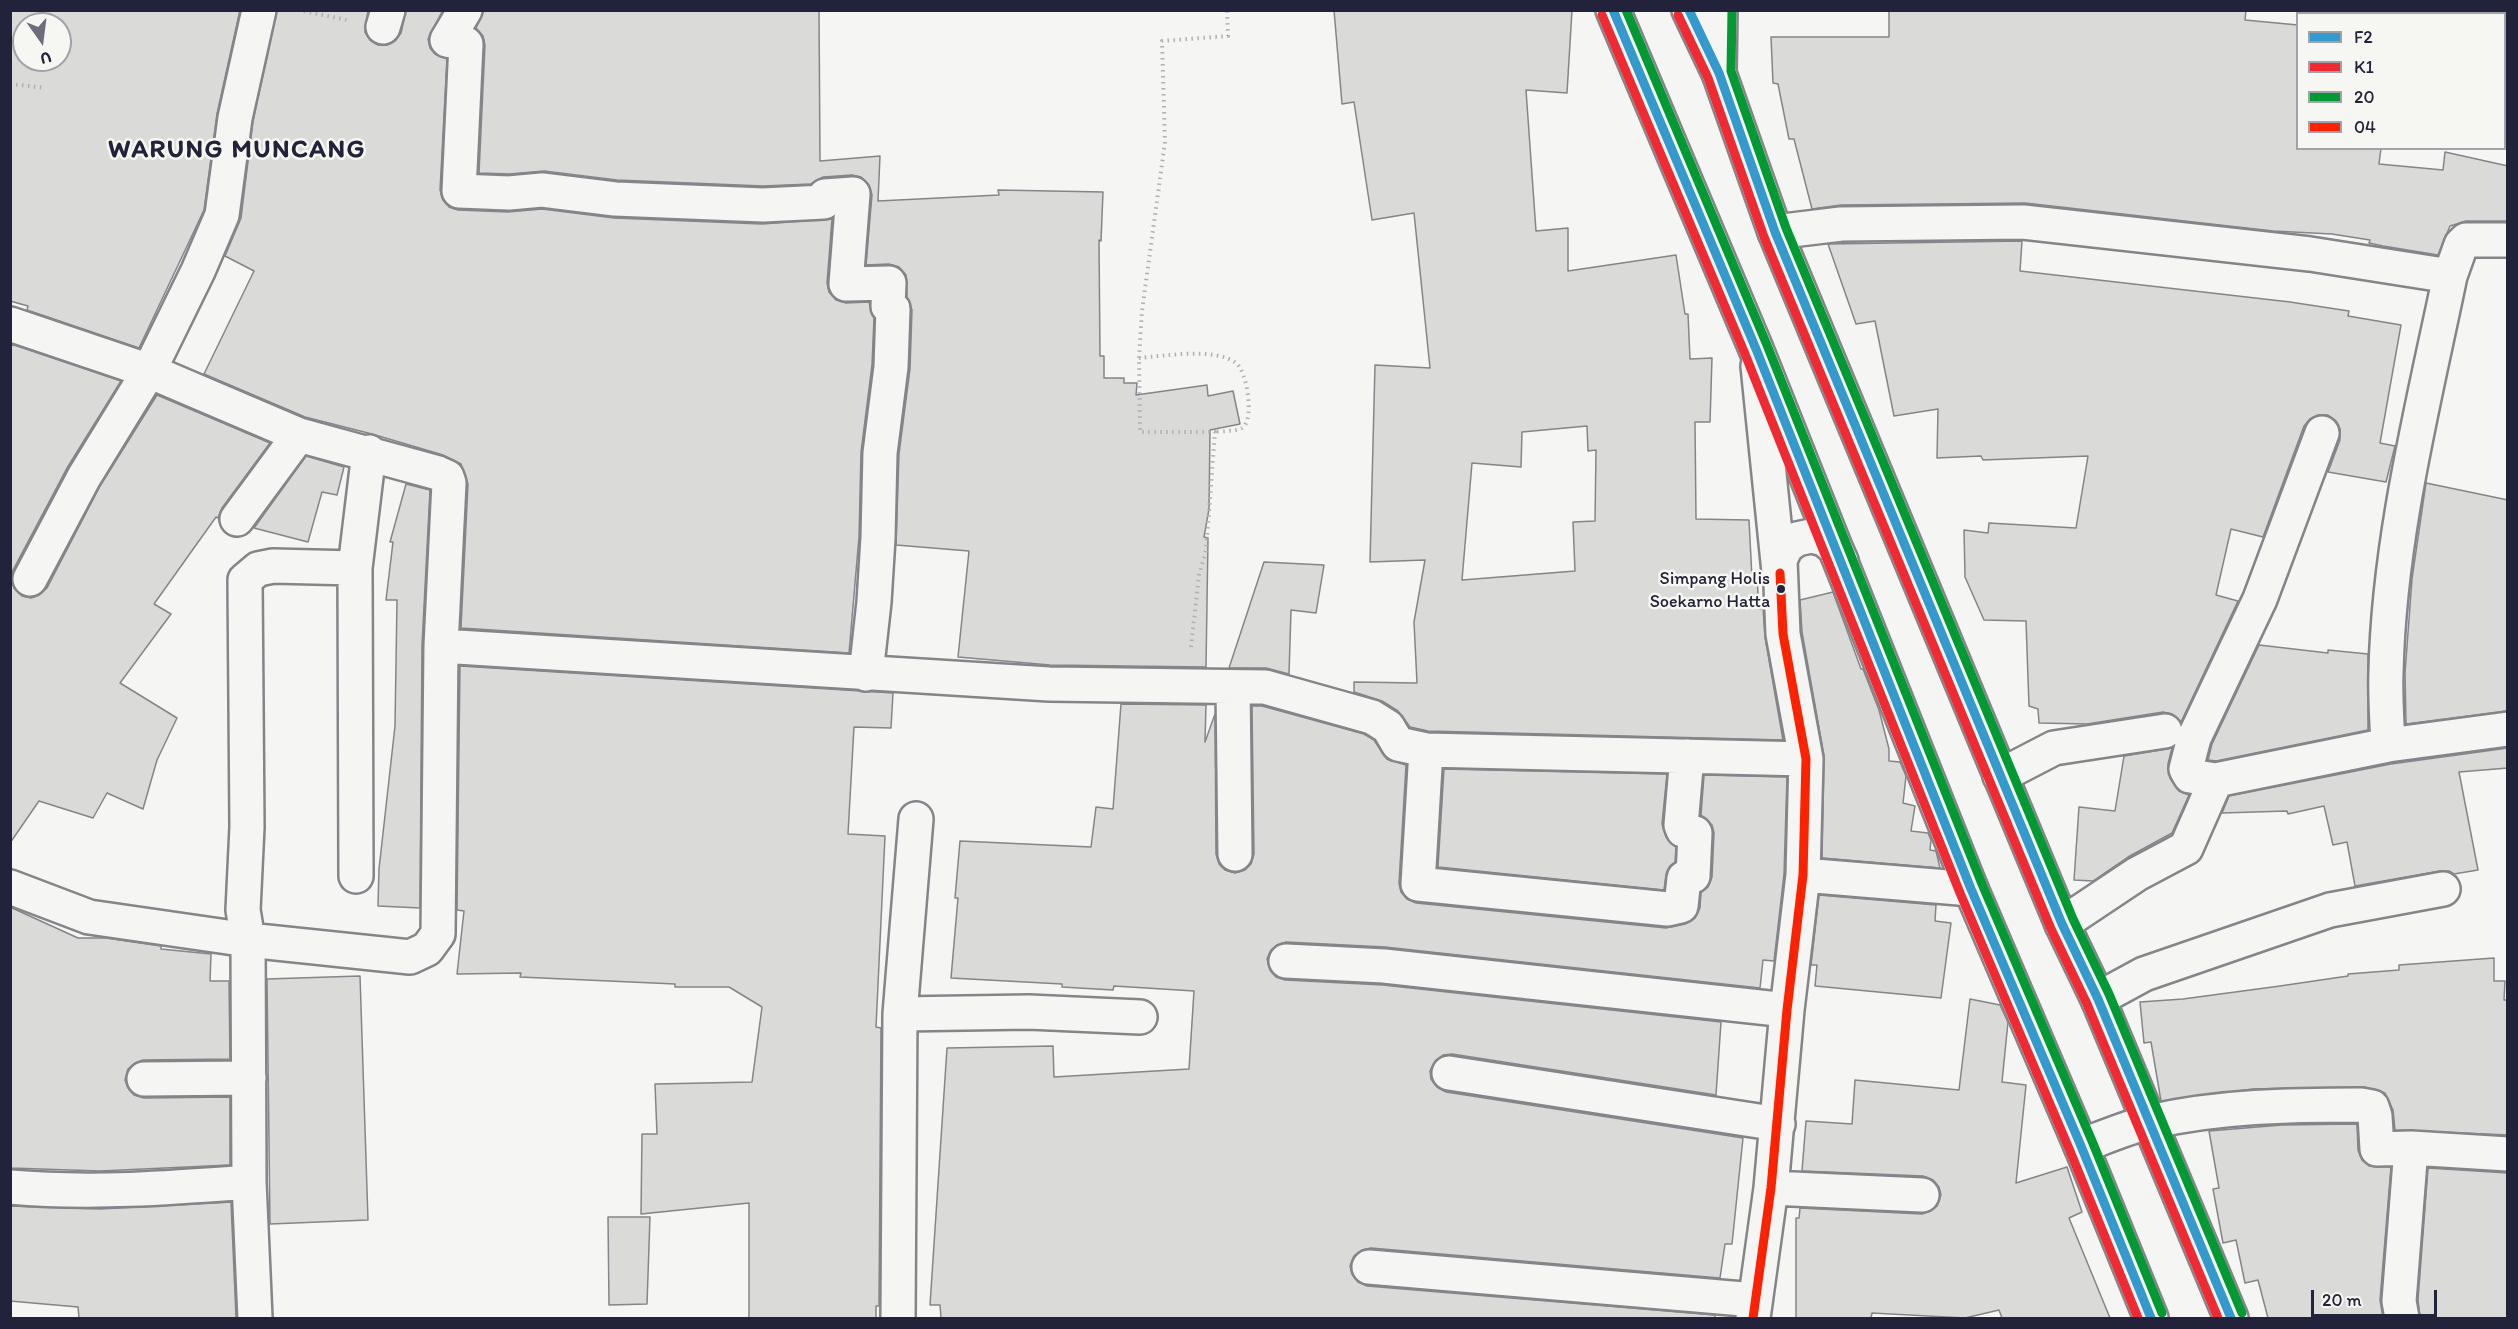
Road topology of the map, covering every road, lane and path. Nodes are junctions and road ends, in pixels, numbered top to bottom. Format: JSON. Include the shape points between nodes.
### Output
{"nodes":[{"id":1,"x":259,"y":10,"type":"edge"},
{"id":2,"x":465,"y":10,"type":"edge"},
{"id":3,"x":1227,"y":10,"type":"edge"},
{"id":4,"x":1613,"y":10,"type":"edge"},
{"id":5,"x":1689,"y":10,"type":"edge"},
{"id":6,"x":1720,"y":10,"type":"edge"},
{"id":7,"x":1719,"y":73,"type":"junction"},
{"id":8,"x":10,"y":84,"type":"edge"},
{"id":9,"x":45,"y":88,"type":"dead end"},
{"id":10,"x":1775,"y":232,"type":"junction"},
{"id":11,"x":2508,"y":240,"type":"edge"},
{"id":12,"x":2450,"y":276,"type":"junction"},
{"id":13,"x":10,"y":324,"type":"edge"},
{"id":14,"x":1756,"y":349,"type":"junction"},
{"id":15,"x":1139,"y":358,"type":"junction"},
{"id":16,"x":149,"y":370,"type":"junction"},
{"id":17,"x":1215,"y":432,"type":"junction"},
{"id":18,"x":2322,"y":433,"type":"dead end"},
{"id":19,"x":299,"y":435,"type":"junction"},
{"id":20,"x":369,"y":452,"type":"junction"},
{"id":21,"x":237,"y":519,"type":"dead end"},
{"id":22,"x":1841,"y":561,"type":"junction"},
{"id":23,"x":355,"y":568,"type":"junction"},
{"id":24,"x":1780,"y":573,"type":"junction"},
{"id":25,"x":30,"y":579,"type":"dead end"},
{"id":26,"x":441,"y":646,"type":"junction"},
{"id":27,"x":866,"y":674,"type":"junction"},
{"id":28,"x":1187,"y":686,"type":"junction"},
{"id":29,"x":1233,"y":687,"type":"junction"},
{"id":30,"x":2508,"y":729,"type":"edge"},
{"id":31,"x":2165,"y":731,"type":"dead end"},
{"id":32,"x":2388,"y":746,"type":"junction"},
{"id":33,"x":1426,"y":750,"type":"junction"},
{"id":34,"x":1687,"y":756,"type":"junction"},
{"id":35,"x":1806,"y":759,"type":"junction"},
{"id":36,"x":2000,"y":776,"type":"junction"},
{"id":37,"x":2216,"y":780,"type":"junction"},
{"id":38,"x":916,"y":819,"type":"dead end"},
{"id":39,"x":1235,"y":854,"type":"dead end"},
{"id":40,"x":1803,"y":875,"type":"junction"},
{"id":41,"x":356,"y":876,"type":"dead end"},
{"id":42,"x":10,"y":887,"type":"edge"},
{"id":43,"x":1971,"y":889,"type":"junction"},
{"id":44,"x":2443,"y":889,"type":"dead end"},
{"id":45,"x":2062,"y":924,"type":"junction"},
{"id":46,"x":248,"y":940,"type":"junction"},
{"id":47,"x":1286,"y":961,"type":"dead end"},
{"id":48,"x":2098,"y":999,"type":"junction"},
{"id":49,"x":1788,"y":1010,"type":"junction"},
{"id":50,"x":900,"y":1014,"type":"junction"},
{"id":51,"x":1140,"y":1017,"type":"dead end"},
{"id":52,"x":1449,"y":1073,"type":"dead end"},
{"id":53,"x":249,"y":1078,"type":"junction"},
{"id":54,"x":144,"y":1079,"type":"dead end"},
{"id":55,"x":2148,"y":1122,"type":"junction"},
{"id":56,"x":1778,"y":1124,"type":"junction"},
{"id":57,"x":2080,"y":1146,"type":"junction"},
{"id":58,"x":2411,"y":1148,"type":"junction"},
{"id":59,"x":2508,"y":1154,"type":"edge"},
{"id":60,"x":249,"y":1182,"type":"junction"},
{"id":61,"x":10,"y":1187,"type":"edge"},
{"id":62,"x":1771,"y":1188,"type":"junction"},
{"id":63,"x":1922,"y":1196,"type":"dead end"},
{"id":64,"x":1369,"y":1268,"type":"dead end"},
{"id":65,"x":1754,"y":1309,"type":"edge"},
{"id":66,"x":255,"y":1318,"type":"edge"},
{"id":67,"x":898,"y":1318,"type":"edge"},
{"id":68,"x":2151,"y":1318,"type":"edge"},
{"id":69,"x":2231,"y":1318,"type":"edge"},
{"id":70,"x":2402,"y":1318,"type":"edge"}],
"edges":[{"from":1,"to":16,"type":"main road","via":[[236,118],[222,215]]},
{"from":2,"to":27,"type":"main road","via":[[447,40],[466,44],[459,192],[542,190],[615,198],[763,205],[824,202],[825,196],[853,194],[846,284],[889,283],[888,306],[893,309]]},
{"from":3,"to":15,"type":"path","via":[[1228,36],[1162,40],[1165,142]]},
{"from":4,"to":14,"type":"main road"},
{"from":5,"to":7,"type":"main road"},
{"from":6,"to":7,"type":"main road"},
{"from":7,"to":10,"type":"main road"},
{"from":8,"to":9,"type":"path"},
{"from":10,"to":12,"type":"main road","via":[[1841,224],[2023,222],[2310,254]]},
{"from":10,"to":36,"type":"main road"},
{"from":11,"to":12,"type":"main road","via":[[2466,240]]},
{"from":12,"to":32,"type":"main road","via":[[2408,478],[2390,602],[2386,673]]},
{"from":13,"to":16,"type":"main road"},
{"from":14,"to":22,"type":"main road"},
{"from":14,"to":24,"type":"main road"},
{"from":15,"to":17,"type":"path","via":[[1140,432]]},
{"from":15,"to":17,"type":"path","via":[[1192,354],[1236,362],[1244,372],[1247,423],[1242,428]]},
{"from":16,"to":19,"type":"main road"},
{"from":16,"to":25,"type":"main road","via":[[84,477]]},
{"from":17,"to":28,"type":"path","via":[[1206,551],[1199,575]]},
{"from":18,"to":37,"type":"main road","via":[[2260,599],[2194,738],[2186,769],[2190,776]]},
{"from":19,"to":20,"type":"main road"},
{"from":19,"to":21,"type":"main road"},
{"from":20,"to":23,"type":"main road"},
{"from":20,"to":26,"type":"main road","via":[[449,480]]},
{"from":22,"to":24,"type":"main road","via":[[1835,548],[1824,539],[1811,536],[1797,539],[1786,548],[1780,560]]},
{"from":22,"to":43,"type":"main road"},
{"from":23,"to":41,"type":"main road"},
{"from":23,"to":46,"type":"main road","via":[[273,567],[258,569],[245,580],[247,827],[243,910]]},
{"from":24,"to":35,"type":"main road","via":[[1783,634]]},
{"from":26,"to":27,"type":"main road"},
{"from":26,"to":46,"type":"main road","via":[[438,934],[427,949],[410,957]]},
{"from":27,"to":28,"type":"main road","via":[[1049,684]]},
{"from":28,"to":29,"type":"main road"},
{"from":29,"to":33,"type":"main road","via":[[1266,687],[1372,717],[1388,727],[1398,744]]},
{"from":29,"to":39,"type":"main road"},
{"from":30,"to":32,"type":"main road"},
{"from":31,"to":36,"type":"main road","via":[[2054,748]]},
{"from":32,"to":37,"type":"main road"},
{"from":33,"to":34,"type":"main road"},
{"from":33,"to":34,"type":"main road","via":[[1418,884],[1668,909],[1681,906],[1682,882],[1693,876],[1695,833],[1683,830],[1681,825]]},
{"from":34,"to":35,"type":"main road"},
{"from":35,"to":40,"type":"main road"},
{"from":36,"to":45,"type":"main road"},
{"from":37,"to":45,"type":"main road","via":[[2186,848],[2137,874]]},
{"from":38,"to":50,"type":"main road"},
{"from":40,"to":43,"type":"main road"},
{"from":40,"to":49,"type":"main road"},
{"from":42,"to":46,"type":"main road","via":[[89,917]]},
{"from":43,"to":57,"type":"main road"},
{"from":44,"to":48,"type":"main road","via":[[2330,910],[2144,974]]},
{"from":45,"to":48,"type":"main road"},
{"from":46,"to":53,"type":"main road"},
{"from":47,"to":49,"type":"main road","via":[[1471,974]]},
{"from":48,"to":55,"type":"main road"},
{"from":49,"to":56,"type":"main road"},
{"from":50,"to":51,"type":"main road","via":[[1029,1012]]},
{"from":50,"to":67,"type":"main road"},
{"from":52,"to":56,"type":"main road"},
{"from":53,"to":54,"type":"main road"},
{"from":53,"to":60,"type":"main road"},
{"from":55,"to":57,"type":"main road"},
{"from":55,"to":58,"type":"main road","via":[[2246,1108],[2361,1105],[2372,1107],[2377,1149]]},
{"from":55,"to":69,"type":"main road"},
{"from":56,"to":62,"type":"main road"},
{"from":57,"to":68,"type":"main road"},
{"from":58,"to":59,"type":"main road"},
{"from":58,"to":70,"type":"main road","via":[[2399,1301]]},
{"from":60,"to":61,"type":"main road","via":[[144,1188]]},
{"from":60,"to":66,"type":"main road"},
{"from":62,"to":63,"type":"main road"},
{"from":62,"to":65,"type":"main road"},
{"from":64,"to":65,"type":"main road"}]}
